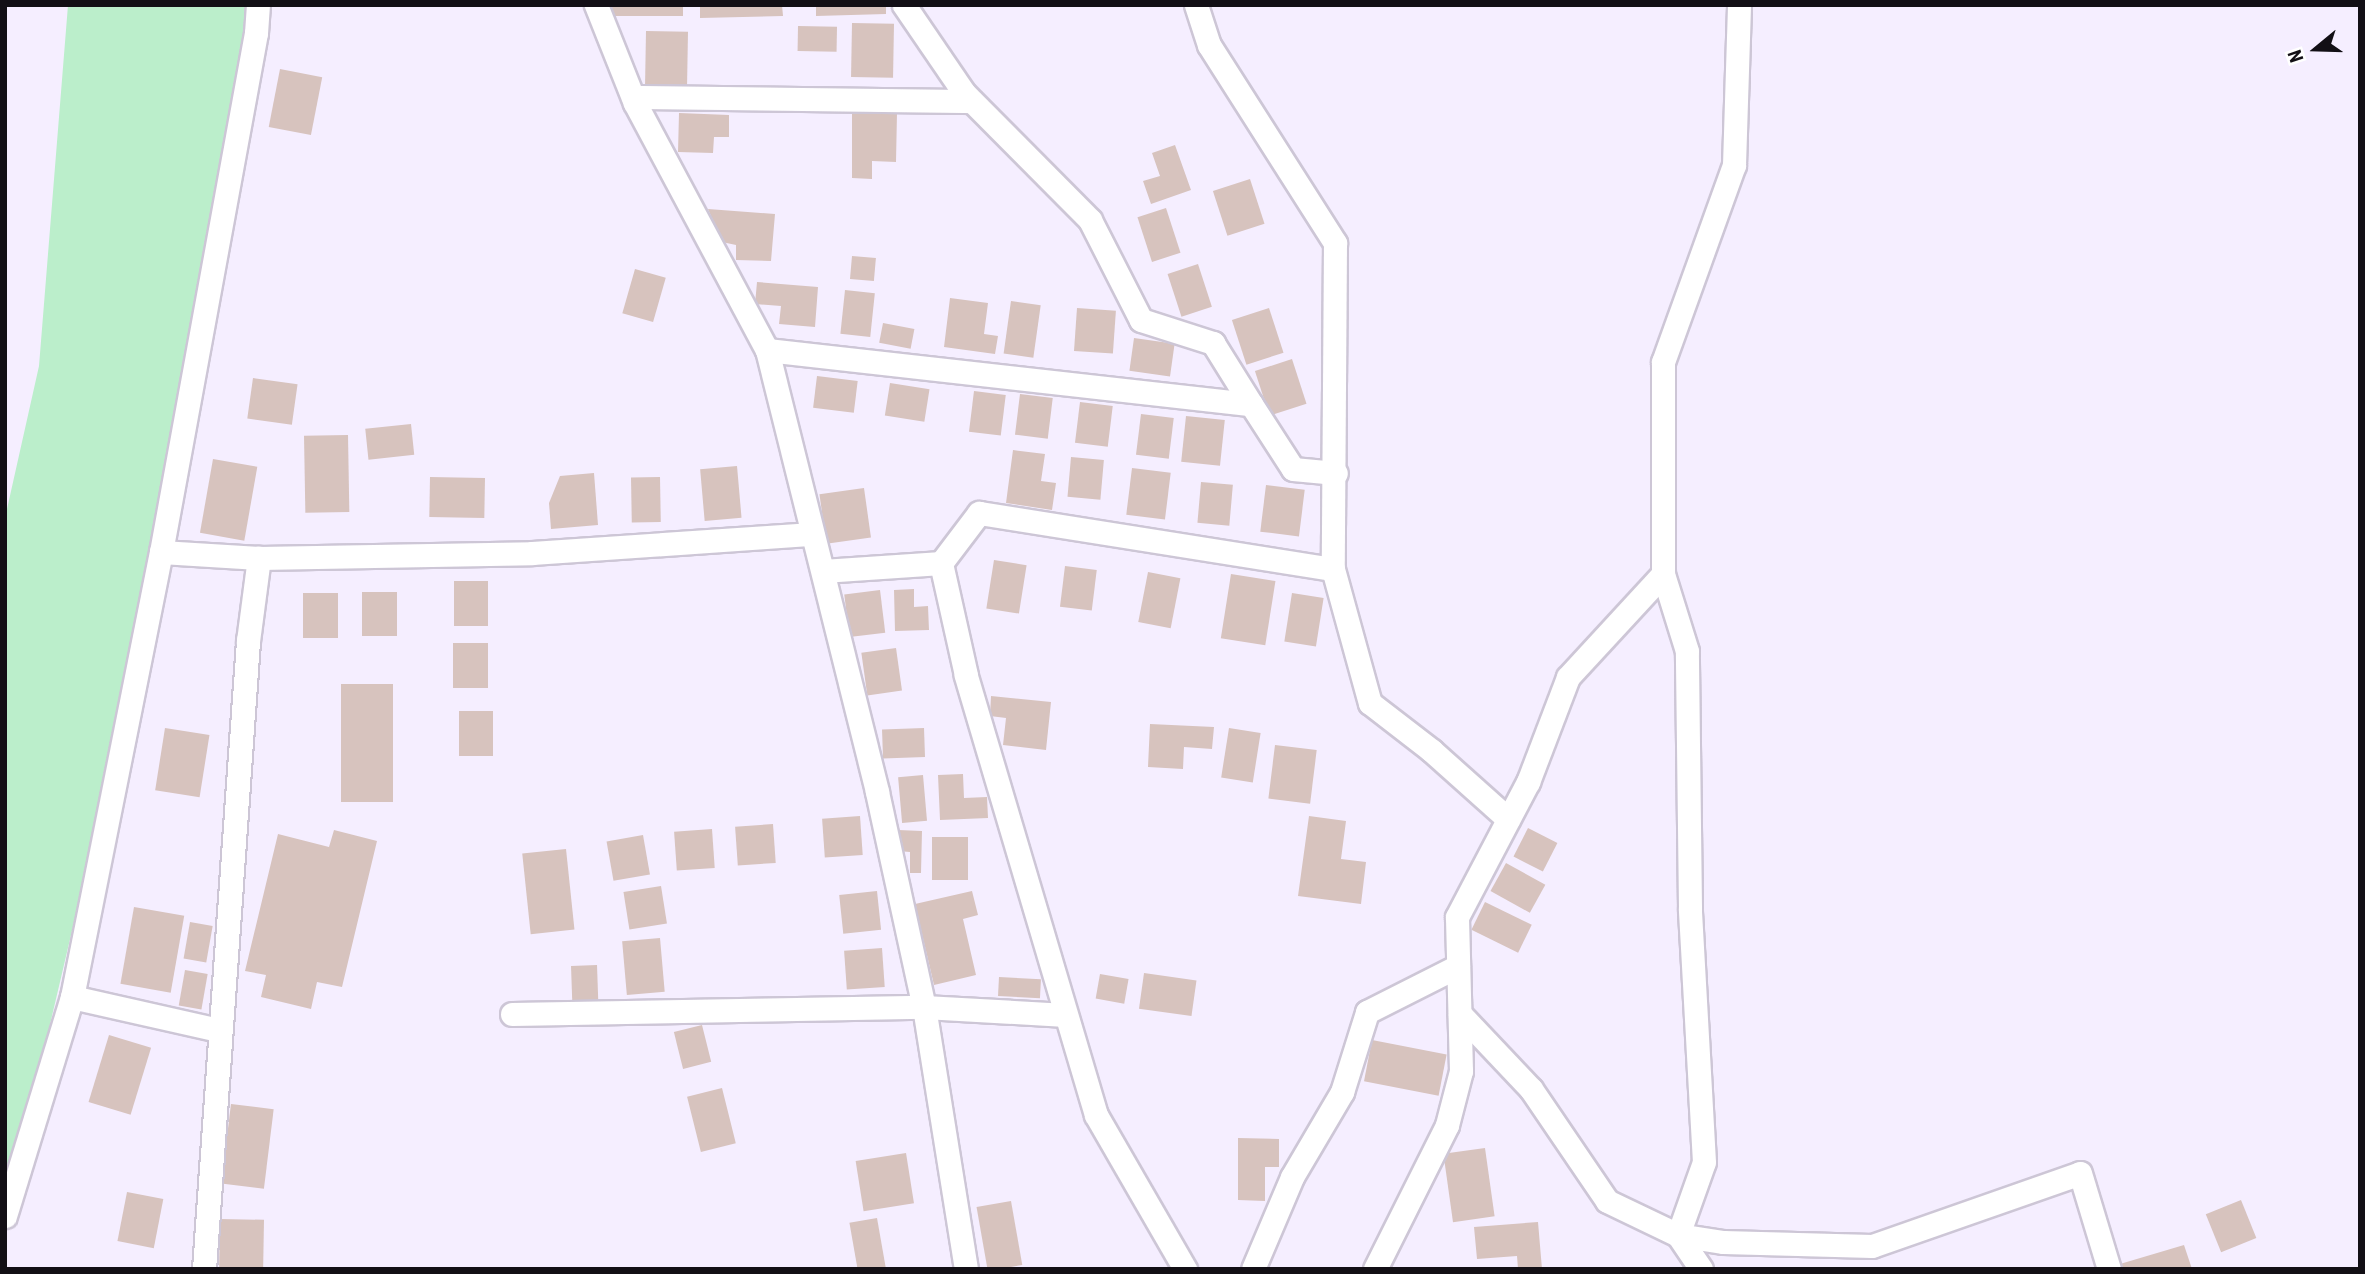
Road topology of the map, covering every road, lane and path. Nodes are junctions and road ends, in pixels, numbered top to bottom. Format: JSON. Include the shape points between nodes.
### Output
{"nodes":[{"id":1,"x":258,"y":5,"type":"edge"},
{"id":2,"x":596,"y":5,"type":"edge"},
{"id":3,"x":904,"y":5,"type":"edge"},
{"id":4,"x":1196,"y":5,"type":"edge"},
{"id":5,"x":1739,"y":5,"type":"edge"},
{"id":6,"x":632,"y":97,"type":"junction"},
{"id":7,"x":971,"y":101,"type":"junction"},
{"id":8,"x":767,"y":350,"type":"junction"},
{"id":9,"x":1251,"y":404,"type":"junction"},
{"id":10,"x":1336,"y":473,"type":"junction"},
{"id":11,"x":812,"y":534,"type":"junction"},
{"id":12,"x":161,"y":552,"type":"junction"},
{"id":13,"x":259,"y":558,"type":"junction"},
{"id":14,"x":942,"y":563,"type":"junction"},
{"id":15,"x":1333,"y":569,"type":"junction"},
{"id":16,"x":823,"y":571,"type":"junction"},
{"id":17,"x":1663,"y":574,"type":"junction"},
{"id":18,"x":1508,"y":819,"type":"junction"},
{"id":19,"x":1458,"y":966,"type":"junction"},
{"id":20,"x":72,"y":997,"type":"junction"},
{"id":21,"x":924,"y":1007,"type":"junction"},
{"id":22,"x":512,"y":1014,"type":"dead end"},
{"id":23,"x":1460,"y":1014,"type":"junction"},
{"id":24,"x":1066,"y":1015,"type":"junction"},
{"id":25,"x":219,"y":1030,"type":"junction"},
{"id":26,"x":5,"y":1216,"type":"edge"},
{"id":27,"x":1678,"y":1235,"type":"junction"},
{"id":28,"x":204,"y":1269,"type":"edge"},
{"id":29,"x":966,"y":1269,"type":"edge"},
{"id":30,"x":1185,"y":1269,"type":"edge"},
{"id":31,"x":1252,"y":1269,"type":"edge"},
{"id":32,"x":1375,"y":1269,"type":"edge"},
{"id":33,"x":1701,"y":1269,"type":"edge"},
{"id":34,"x":2109,"y":1269,"type":"edge"}],
"edges":[{"from":1,"to":12,"type":"street"},
{"from":2,"to":6,"type":"street"},
{"from":3,"to":7,"type":"street"},
{"from":4,"to":10,"type":"street","via":[[1209,45],[1335,243]]},
{"from":5,"to":17,"type":"street","via":[[1734,165],[1663,362]]},
{"from":6,"to":7,"type":"street"},
{"from":6,"to":8,"type":"street"},
{"from":7,"to":9,"type":"street","via":[[1090,220],[1141,320],[1213,344]]},
{"from":8,"to":9,"type":"street"},
{"from":8,"to":11,"type":"street"},
{"from":9,"to":10,"type":"street","via":[[1293,469]]},
{"from":10,"to":15,"type":"street"},
{"from":11,"to":13,"type":"street","via":[[531,553]]},
{"from":11,"to":16,"type":"street"},
{"from":12,"to":13,"type":"street"},
{"from":12,"to":20,"type":"street"},
{"from":13,"to":25,"type":"street","via":[[248,641]]},
{"from":14,"to":15,"type":"street","via":[[979,513]]},
{"from":14,"to":16,"type":"street"},
{"from":14,"to":24,"type":"street","via":[[966,675]]},
{"from":15,"to":18,"type":"street","via":[[1370,703]]},
{"from":16,"to":21,"type":"street"},
{"from":17,"to":18,"type":"street","via":[[1568,677],[1528,782]]},
{"from":17,"to":27,"type":"street","via":[[1687,651],[1690,908],[1704,1162]]},
{"from":18,"to":19,"type":"street","via":[[1457,917]]},
{"from":19,"to":23,"type":"street"},
{"from":19,"to":31,"type":"street","via":[[1367,1012],[1342,1092],[1292,1177]]},
{"from":20,"to":25,"type":"street"},
{"from":20,"to":26,"type":"street"},
{"from":21,"to":22,"type":"street"},
{"from":21,"to":24,"type":"street"},
{"from":21,"to":29,"type":"street"},
{"from":23,"to":27,"type":"street","via":[[1531,1089],[1607,1201]]},
{"from":23,"to":32,"type":"street","via":[[1461,1071],[1447,1125]]},
{"from":24,"to":30,"type":"street","via":[[1096,1115]]},
{"from":25,"to":28,"type":"street"},
{"from":27,"to":33,"type":"street"},
{"from":27,"to":34,"type":"street","via":[[1723,1242],[1872,1246],[2080,1173]]}]}
